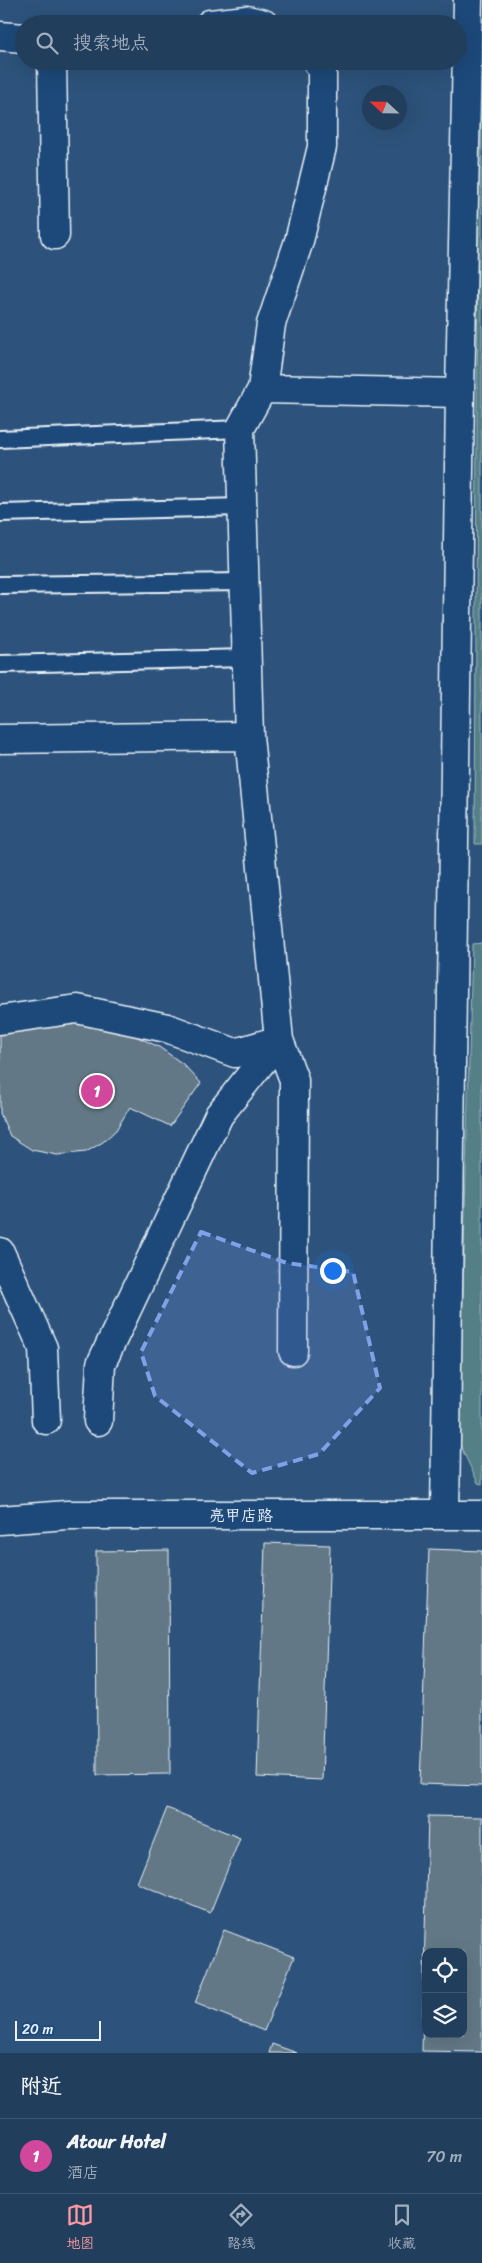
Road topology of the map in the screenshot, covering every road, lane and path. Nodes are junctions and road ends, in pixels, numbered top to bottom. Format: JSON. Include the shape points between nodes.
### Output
{"nodes":[{"id":1,"x":468,"y":0,"type":"edge"},
{"id":2,"x":0,"y":36,"type":"edge"},
{"id":3,"x":15,"y":37,"type":"edge"},
{"id":4,"x":467,"y":49,"type":"edge"},
{"id":5,"x":52,"y":70,"type":"edge"},
{"id":6,"x":322,"y":70,"type":"edge"},
{"id":7,"x":467,"y":70,"type":"edge"},
{"id":8,"x":55,"y":235,"type":"dead end"},
{"id":9,"x":262,"y":388,"type":"junction"},
{"id":10,"x":460,"y":393,"type":"junction"},
{"id":11,"x":240,"y":429,"type":"junction"},
{"id":12,"x":0,"y":439,"type":"edge"},
{"id":13,"x":242,"y":507,"type":"junction"},
{"id":14,"x":0,"y":514,"type":"edge"},
{"id":15,"x":244,"y":582,"type":"junction"},
{"id":16,"x":0,"y":585,"type":"edge"},
{"id":17,"x":247,"y":658,"type":"junction"},
{"id":18,"x":0,"y":664,"type":"edge"},
{"id":19,"x":249,"y":736,"type":"junction"},
{"id":20,"x":0,"y":739,"type":"edge"},
{"id":21,"x":0,"y":1020,"type":"edge"},
{"id":22,"x":279,"y":1040,"type":"junction"},
{"id":23,"x":0,"y":1252,"type":"edge"},
{"id":24,"x":293,"y":1351,"type":"dead end"},
{"id":25,"x":46,"y":1420,"type":"dead end"},
{"id":26,"x":98,"y":1420,"type":"dead end"},
{"id":27,"x":445,"y":1514,"type":"junction"},
{"id":28,"x":482,"y":1515,"type":"edge"},
{"id":29,"x":0,"y":1520,"type":"edge"}],
"edges":[{"from":1,"to":4,"type":"street"},
{"from":2,"to":3,"type":"street"},
{"from":5,"to":8,"type":"street"},
{"from":6,"to":9,"type":"street","via":[[322,147],[299,241],[271,324]]},
{"from":7,"to":10,"type":"street"},
{"from":9,"to":10,"type":"street"},
{"from":9,"to":11,"type":"street"},
{"from":10,"to":27,"type":"street"},
{"from":11,"to":12,"type":"lane"},
{"from":11,"to":13,"type":"street"},
{"from":13,"to":14,"type":"lane"},
{"from":13,"to":15,"type":"street"},
{"from":15,"to":16,"type":"lane"},
{"from":15,"to":17,"type":"street"},
{"from":17,"to":18,"type":"lane"},
{"from":17,"to":19,"type":"street"},
{"from":19,"to":20,"type":"street"},
{"from":19,"to":22,"type":"street"},
{"from":21,"to":22,"type":"street","via":[[77,1009],[167,1028],[235,1053]]},
{"from":22,"to":24,"type":"street","via":[[294,1080]]},
{"from":22,"to":26,"type":"street","via":[[219,1114],[101,1364]]},
{"from":23,"to":25,"type":"street","via":[[43,1348]]},
{"from":27,"to":28,"type":"street","name":"亮甲店路"},
{"from":27,"to":29,"type":"street","name":"亮甲店路","via":[[67,1515]]}]}
